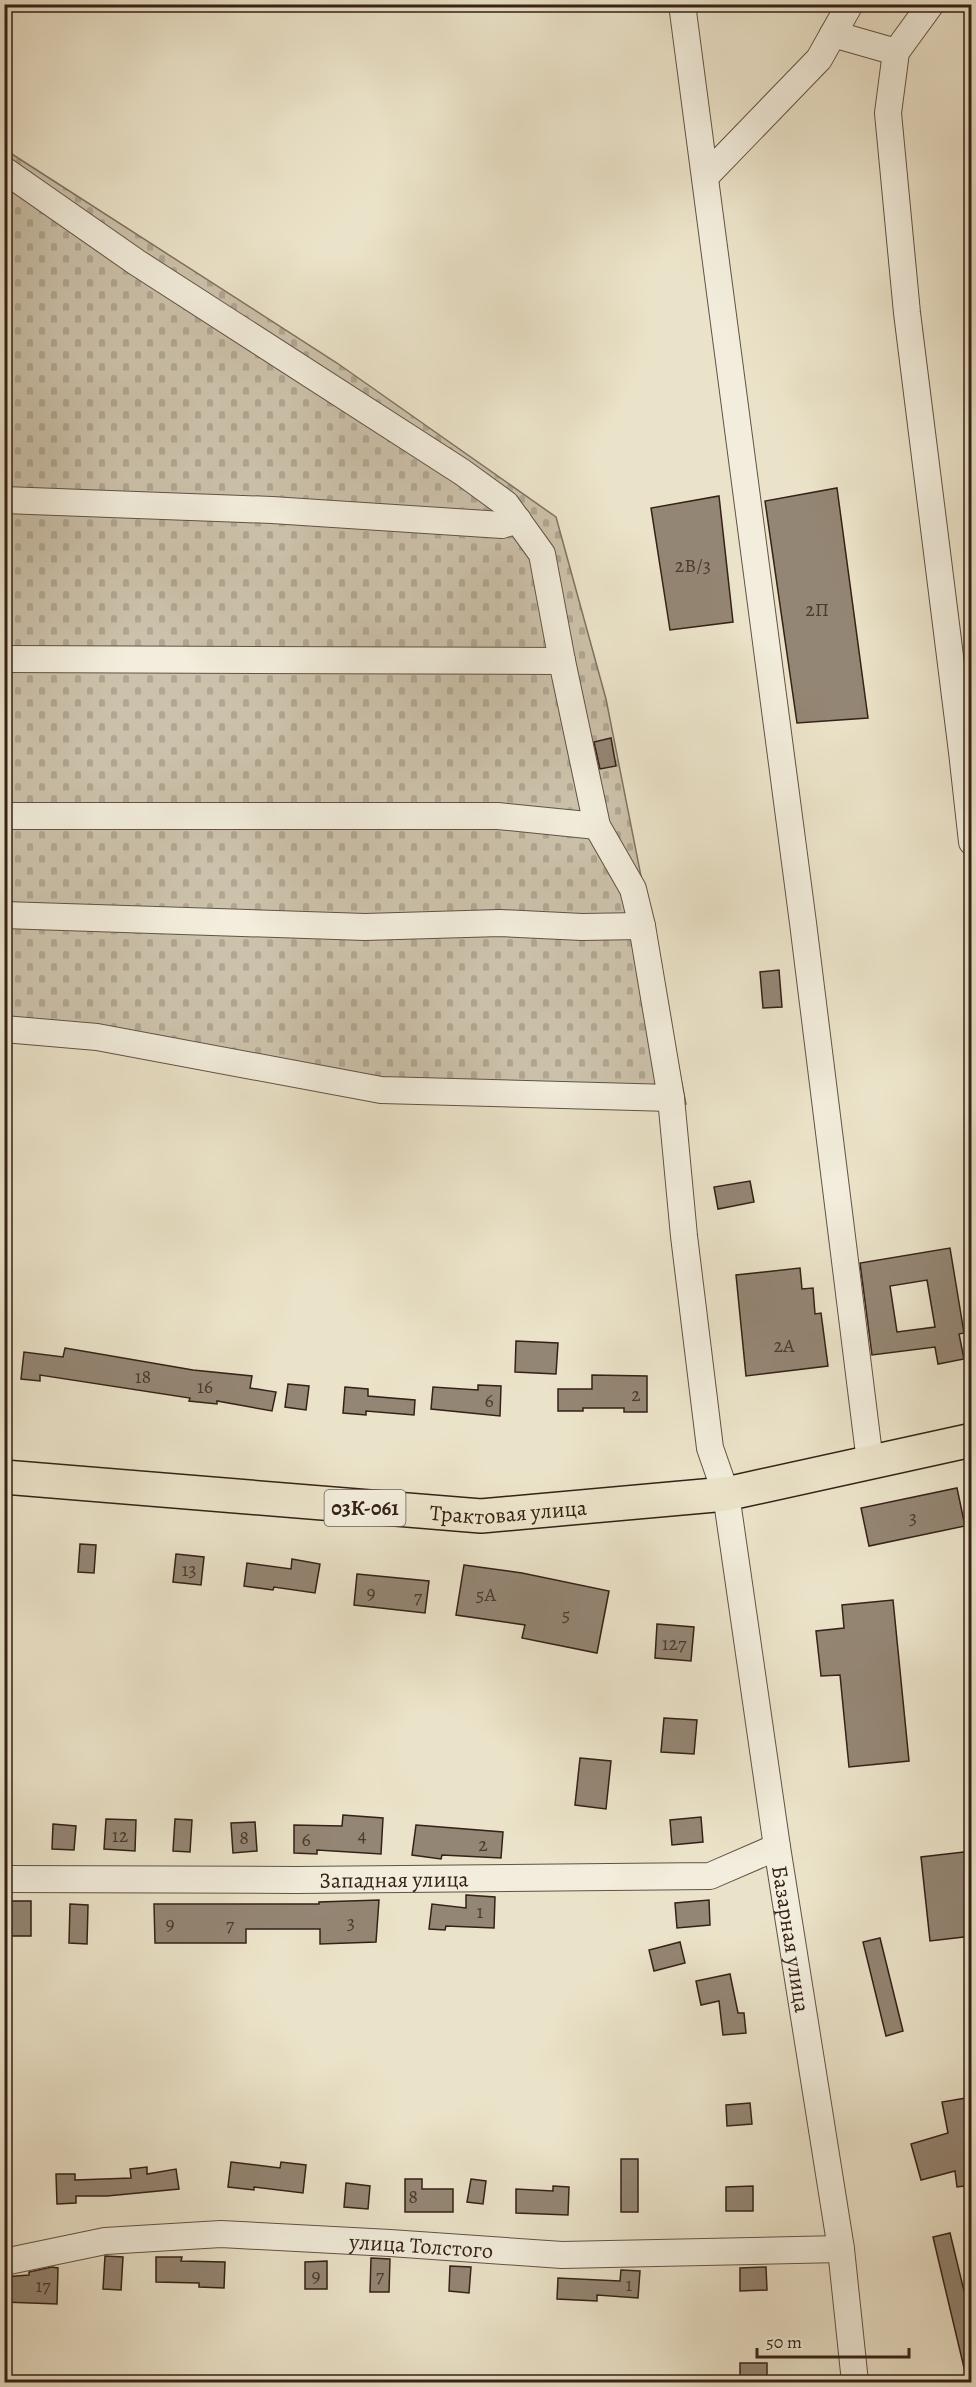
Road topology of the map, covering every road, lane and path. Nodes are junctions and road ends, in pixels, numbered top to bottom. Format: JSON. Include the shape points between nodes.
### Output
{"nodes":[{"id":1,"x":682,"y":4,"type":"edge"},
{"id":2,"x":850,"y":4,"type":"edge"},
{"id":3,"x":931,"y":4,"type":"edge"},
{"id":4,"x":833,"y":34,"type":"junction"},
{"id":5,"x":896,"y":52,"type":"junction"},
{"id":6,"x":4,"y":170,"type":"edge"},
{"id":7,"x":705,"y":177,"type":"junction"},
{"id":8,"x":4,"y":500,"type":"edge"},
{"id":9,"x":518,"y":520,"type":"junction"},
{"id":10,"x":4,"y":659,"type":"edge"},
{"id":11,"x":562,"y":661,"type":"junction"},
{"id":12,"x":4,"y":816,"type":"edge"},
{"id":13,"x":597,"y":826,"type":"junction"},
{"id":14,"x":972,"y":843,"type":"edge"},
{"id":15,"x":4,"y":915,"type":"edge"},
{"id":16,"x":642,"y":926,"type":"junction"},
{"id":17,"x":4,"y":1029,"type":"edge"},
{"id":18,"x":671,"y":1098,"type":"junction"},
{"id":19,"x":972,"y":1440,"type":"edge"},
{"id":20,"x":870,"y":1462,"type":"junction"},
{"id":21,"x":4,"y":1477,"type":"edge"},
{"id":22,"x":726,"y":1494,"type":"junction"},
{"id":23,"x":777,"y":1847,"type":"junction"},
{"id":24,"x":4,"y":1879,"type":"edge"},
{"id":25,"x":841,"y":2249,"type":"junction"},
{"id":26,"x":4,"y":2262,"type":"edge"},
{"id":27,"x":855,"y":2382,"type":"edge"}],
"edges":[{"from":1,"to":7,"type":"street"},
{"from":2,"to":4,"type":"street"},
{"from":3,"to":5,"type":"street"},
{"from":4,"to":5,"type":"street"},
{"from":4,"to":7,"type":"street","via":[[819,59]]},
{"from":5,"to":14,"type":"street","via":[[888,112],[907,313]]},
{"from":6,"to":9,"type":"street","name":"Базарная улица","via":[[136,262],[462,472],[506,504]]},
{"from":7,"to":20,"type":"street"},
{"from":8,"to":9,"type":"street","via":[[272,510],[502,525]]},
{"from":9,"to":11,"type":"street","name":"Базарная улица","via":[[542,554]]},
{"from":10,"to":11,"type":"street"},
{"from":11,"to":13,"type":"street","name":"Базарная улица"},
{"from":12,"to":13,"type":"street","via":[[498,816]]},
{"from":13,"to":16,"type":"street","name":"Базарная улица","via":[[633,890]]},
{"from":15,"to":16,"type":"street","via":[[365,927],[500,923]]},
{"from":16,"to":18,"type":"street","name":"Базарная улица"},
{"from":17,"to":18,"type":"street","via":[[97,1037],[381,1090]]},
{"from":18,"to":22,"type":"street","name":"Базарная улица","via":[[710,1448]]},
{"from":19,"to":20,"type":"main road","name":"Трактовая улица"},
{"from":20,"to":22,"type":"main road","name":"Трактовая улица"},
{"from":21,"to":22,"type":"main road","name":"Трактовая улица","number":"03К-061","via":[[480,1516]]},
{"from":22,"to":23,"type":"street","name":"Базарная улица"},
{"from":23,"to":24,"type":"street","name":"Западная улица","via":[[710,1876]]},
{"from":23,"to":25,"type":"street","name":"Базарная улица"},
{"from":25,"to":26,"type":"street","name":"улица Толстого","via":[[562,2255],[221,2234],[105,2241]]},
{"from":25,"to":27,"type":"street","name":"Базарная улица"}]}
